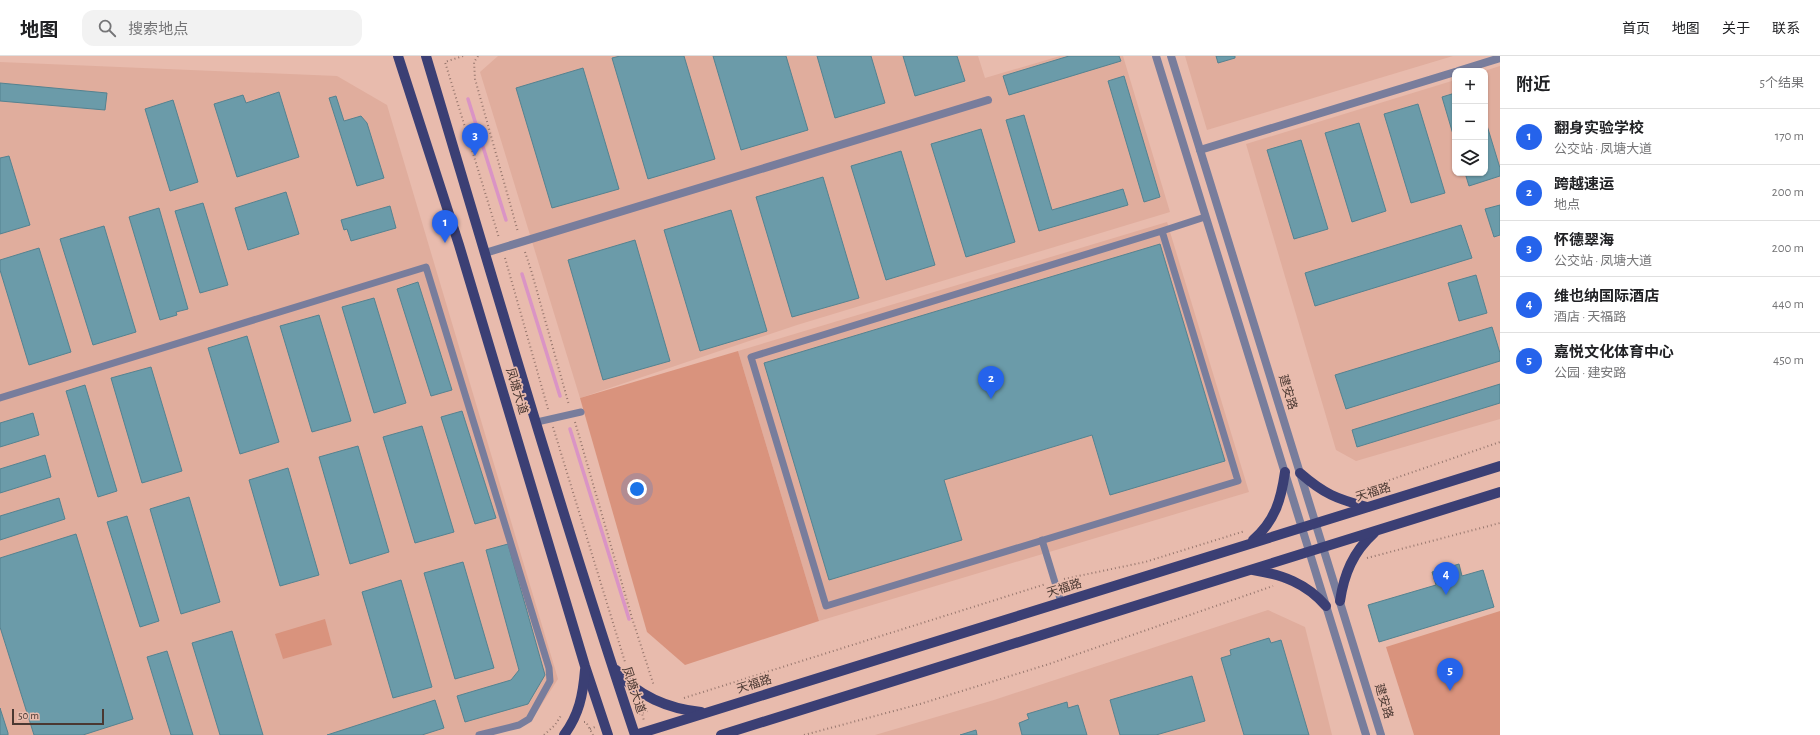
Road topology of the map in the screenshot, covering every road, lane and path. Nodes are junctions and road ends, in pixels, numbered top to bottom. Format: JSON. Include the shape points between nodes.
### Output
{"nodes":[{"id":1,"x":398,"y":56,"type":"edge"},
{"id":2,"x":426,"y":56,"type":"edge"},
{"id":3,"x":463,"y":56,"type":"edge"},
{"id":4,"x":478,"y":56,"type":"edge"},
{"id":5,"x":1156,"y":56,"type":"edge"},
{"id":6,"x":1171,"y":56,"type":"edge"},
{"id":7,"x":1500,"y":58,"type":"edge"},
{"id":8,"x":1468,"y":68,"type":"edge"},
{"id":9,"x":1452,"y":73,"type":"edge"},
{"id":10,"x":988,"y":100,"type":"dead end"},
{"id":11,"x":1200,"y":150,"type":"junction"},
{"id":12,"x":1205,"y":217,"type":"junction"},
{"id":13,"x":1162,"y":230,"type":"junction"},
{"id":14,"x":521,"y":242,"type":"junction"},
{"id":15,"x":502,"y":248,"type":"junction"},
{"id":16,"x":485,"y":253,"type":"junction"},
{"id":17,"x":0,"y":398,"type":"edge"},
{"id":18,"x":581,"y":412,"type":"dead end"},
{"id":19,"x":572,"y":414,"type":"junction"},
{"id":20,"x":551,"y":419,"type":"junction"},
{"id":21,"x":537,"y":422,"type":"junction"},
{"id":22,"x":1500,"y":466,"type":"edge"},
{"id":23,"x":1285,"y":472,"type":"junction"},
{"id":24,"x":1300,"y":473,"type":"junction"},
{"id":25,"x":1500,"y":492,"type":"edge"},
{"id":26,"x":1367,"y":507,"type":"junction"},
{"id":27,"x":1316,"y":523,"type":"junction"},
{"id":28,"x":1500,"y":523,"type":"edge"},
{"id":29,"x":1302,"y":527,"type":"junction"},
{"id":30,"x":1376,"y":531,"type":"junction"},
{"id":31,"x":1042,"y":540,"type":"junction"},
{"id":32,"x":1250,"y":543,"type":"junction"},
{"id":33,"x":1323,"y":548,"type":"junction"},
{"id":34,"x":1309,"y":552,"type":"junction"},
{"id":35,"x":1350,"y":563,"type":"junction"},
{"id":36,"x":1251,"y":570,"type":"junction"},
{"id":37,"x":1292,"y":579,"type":"junction"},
{"id":38,"x":1340,"y":601,"type":"junction"},
{"id":39,"x":1060,"y":602,"type":"junction"},
{"id":40,"x":1326,"y":606,"type":"junction"},
{"id":41,"x":612,"y":664,"type":"junction"},
{"id":42,"x":585,"y":666,"type":"junction"},
{"id":43,"x":626,"y":666,"type":"dead end"},
{"id":44,"x":648,"y":696,"type":"junction"},
{"id":45,"x":707,"y":712,"type":"junction"},
{"id":46,"x":562,"y":714,"type":"dead end"},
{"id":47,"x":644,"y":721,"type":"dead end"},
{"id":48,"x":586,"y":722,"type":"dead end"},
{"id":49,"x":479,"y":735,"type":"edge"},
{"id":50,"x":544,"y":735,"type":"edge"},
{"id":51,"x":564,"y":735,"type":"edge"},
{"id":52,"x":593,"y":735,"type":"edge"},
{"id":53,"x":608,"y":735,"type":"edge"},
{"id":54,"x":635,"y":735,"type":"edge"},
{"id":55,"x":720,"y":735,"type":"edge"},
{"id":56,"x":804,"y":735,"type":"edge"},
{"id":57,"x":1366,"y":735,"type":"edge"},
{"id":58,"x":1381,"y":735,"type":"edge"}],
"edges":[{"from":1,"to":42,"type":"main road","name":"凤塘大道","via":[[459,245]]},
{"from":2,"to":16,"type":"main road","name":"凤塘大道"},
{"from":3,"to":15,"type":"path","via":[[445,62]]},
{"from":4,"to":14,"type":"path","via":[[474,62],[475,79]]},
{"from":5,"to":12,"type":"street"},
{"from":6,"to":11,"type":"street","name":"建安路"},
{"from":7,"to":8,"type":"street"},
{"from":9,"to":11,"type":"street"},
{"from":10,"to":14,"type":"street"},
{"from":11,"to":24,"type":"street","name":"建安路"},
{"from":12,"to":13,"type":"lane"},
{"from":12,"to":23,"type":"street"},
{"from":13,"to":31,"type":"lane","via":[[1238,481]]},
{"from":13,"to":31,"type":"lane","via":[[751,357],[826,606]]},
{"from":14,"to":15,"type":"street"},
{"from":14,"to":19,"type":"path","via":[[532,270]]},
{"from":15,"to":16,"type":"street"},
{"from":15,"to":20,"type":"path"},
{"from":16,"to":21,"type":"main road","name":"凤塘大道"},
{"from":17,"to":49,"type":"lane","via":[[426,267],[549,668],[550,681],[528,719],[519,725]]},
{"from":18,"to":19,"type":"lane"},
{"from":19,"to":20,"type":"lane"},
{"from":19,"to":44,"type":"path","via":[[655,688]]},
{"from":20,"to":21,"type":"lane"},
{"from":20,"to":43,"type":"path"},
{"from":21,"to":41,"type":"main road","name":"凤塘大道"},
{"from":22,"to":26,"type":"main road","name":"天福路"},
{"from":23,"to":29,"type":"street"},
{"from":23,"to":32,"type":"main road","via":[[1278,508],[1262,532]]},
{"from":24,"to":26,"type":"main road","via":[[1330,496]]},
{"from":24,"to":27,"type":"street","name":"建安路"},
{"from":25,"to":30,"type":"main road"},
{"from":26,"to":27,"type":"main road","name":"天福路"},
{"from":27,"to":29,"type":"main road","name":"天福路"},
{"from":27,"to":33,"type":"street","name":"建安路"},
{"from":28,"to":35,"type":"path"},
{"from":29,"to":32,"type":"main road","name":"天福路"},
{"from":29,"to":34,"type":"street"},
{"from":30,"to":33,"type":"main road"},
{"from":30,"to":35,"type":"main road","via":[[1357,551]]},
{"from":31,"to":39,"type":"lane"},
{"from":32,"to":39,"type":"main road","name":"天福路"},
{"from":33,"to":34,"type":"main road"},
{"from":33,"to":38,"type":"street","name":"建安路"},
{"from":34,"to":36,"type":"main road"},
{"from":34,"to":40,"type":"street"},
{"from":35,"to":38,"type":"main road"},
{"from":36,"to":37,"type":"main road"},
{"from":36,"to":55,"type":"main road"},
{"from":37,"to":40,"type":"main road","via":[[1317,595]]},
{"from":37,"to":56,"type":"path","via":[[1049,664],[920,704]]},
{"from":38,"to":58,"type":"street","name":"建安路"},
{"from":39,"to":45,"type":"main road","name":"天福路"},
{"from":40,"to":57,"type":"street"},
{"from":41,"to":44,"type":"main road","via":[[627,682]]},
{"from":41,"to":54,"type":"main road","name":"凤塘大道"},
{"from":42,"to":51,"type":"main road","via":[[580,704],[574,720]]},
{"from":42,"to":53,"type":"main road","name":"凤塘大道"},
{"from":44,"to":45,"type":"main road","via":[[664,705],[682,710]]},
{"from":44,"to":47,"type":"path","via":[[642,713]]},
{"from":45,"to":54,"type":"main road","name":"天福路"},
{"from":46,"to":50,"type":"path"},
{"from":48,"to":52,"type":"path"}]}
